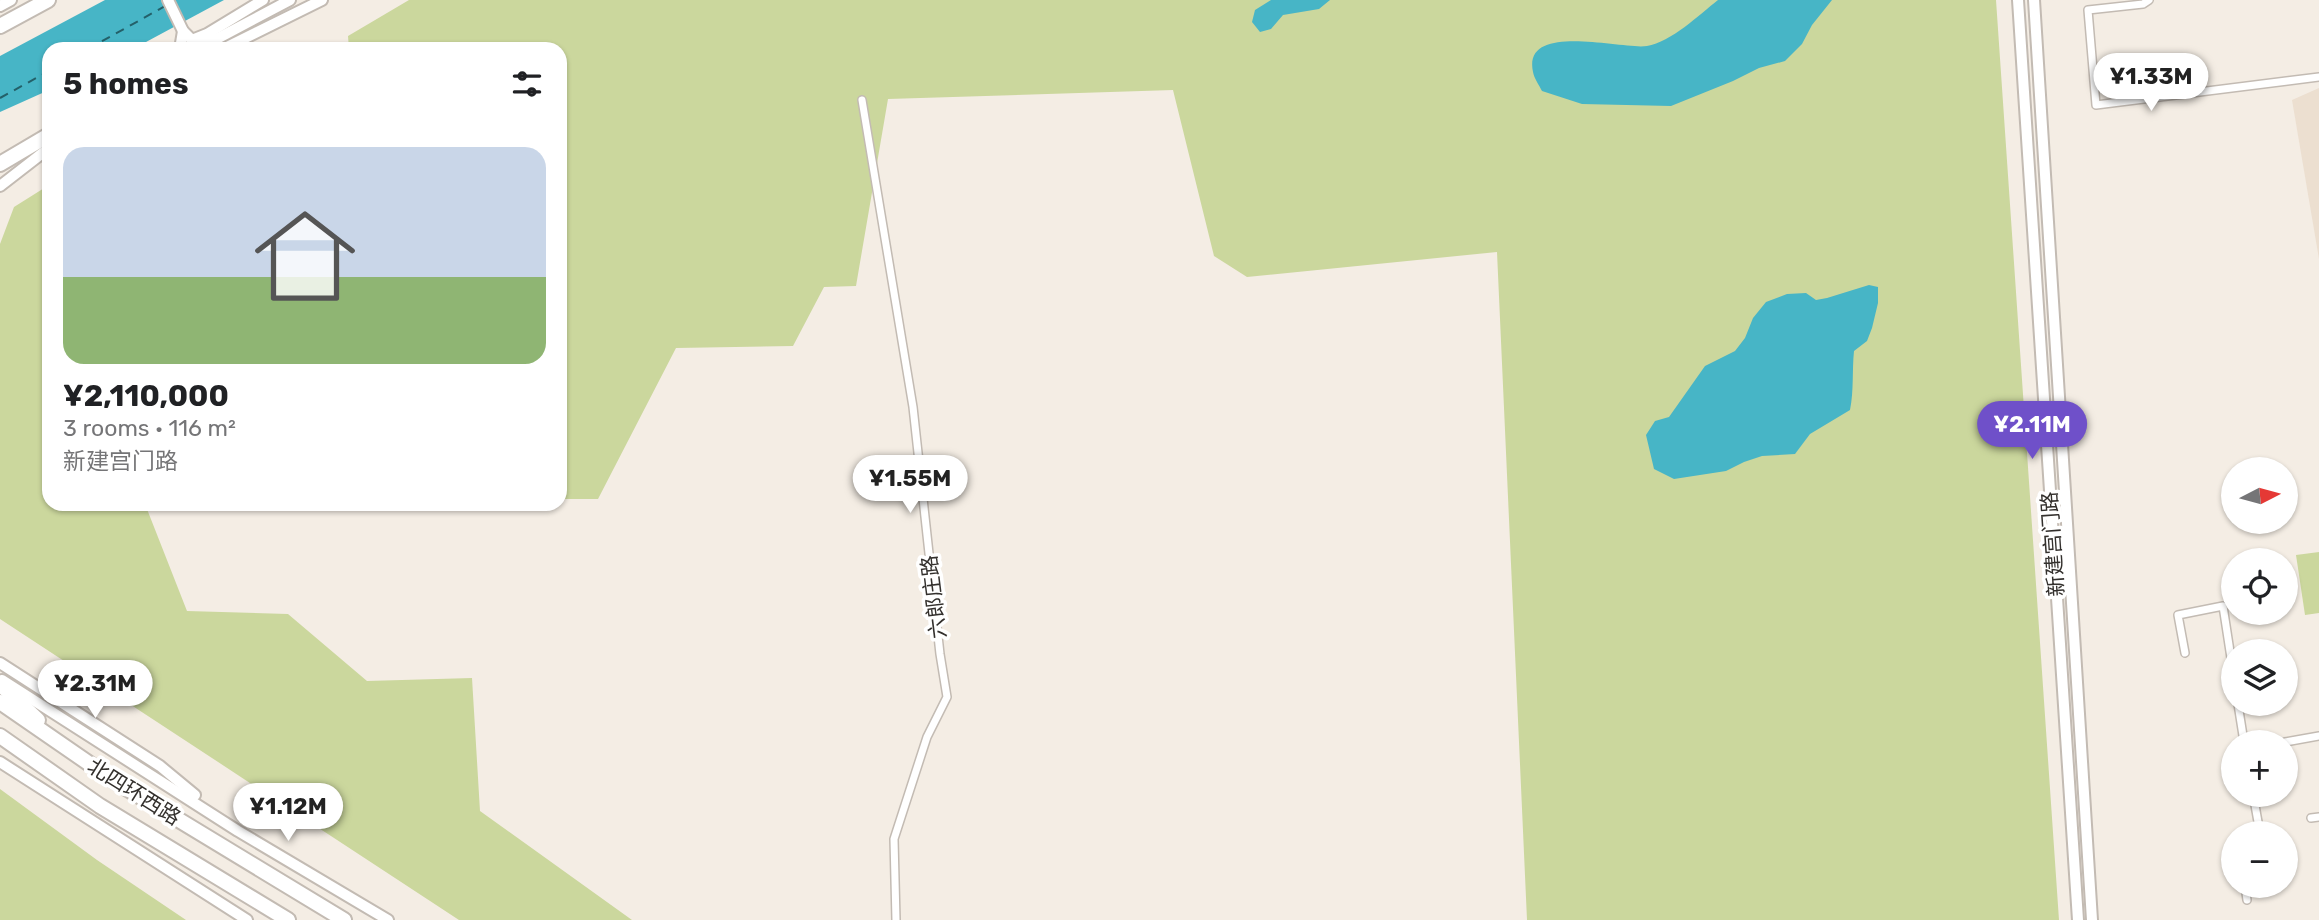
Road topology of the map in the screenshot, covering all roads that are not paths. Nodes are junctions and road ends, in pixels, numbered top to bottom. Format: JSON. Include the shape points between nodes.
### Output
{"nodes":[{"id":1,"x":11,"y":0,"type":"edge"},
{"id":2,"x":48,"y":0,"type":"edge"},
{"id":3,"x":168,"y":0,"type":"edge"},
{"id":4,"x":263,"y":0,"type":"edge"},
{"id":5,"x":290,"y":0,"type":"edge"},
{"id":6,"x":322,"y":0,"type":"edge"},
{"id":7,"x":2018,"y":0,"type":"edge"},
{"id":8,"x":2034,"y":0,"type":"edge"},
{"id":9,"x":2150,"y":0,"type":"edge"},
{"id":10,"x":0,"y":6,"type":"edge"},
{"id":11,"x":0,"y":26,"type":"edge"},
{"id":12,"x":183,"y":31,"type":"junction"},
{"id":13,"x":192,"y":40,"type":"junction"},
{"id":14,"x":181,"y":42,"type":"edge"},
{"id":15,"x":203,"y":42,"type":"edge"},
{"id":16,"x":211,"y":42,"type":"edge"},
{"id":17,"x":237,"y":42,"type":"edge"},
{"id":18,"x":2319,"y":77,"type":"edge"},
{"id":19,"x":862,"y":100,"type":"dead end"},
{"id":20,"x":42,"y":136,"type":"edge"},
{"id":21,"x":28,"y":145,"type":"junction"},
{"id":22,"x":42,"y":153,"type":"edge"},
{"id":23,"x":0,"y":163,"type":"edge"},
{"id":24,"x":0,"y":172,"type":"edge"},
{"id":25,"x":0,"y":186,"type":"edge"},
{"id":26,"x":2228,"y":639,"type":"edge"},
{"id":27,"x":2185,"y":653,"type":"dead end"},
{"id":28,"x":0,"y":663,"type":"edge"},
{"id":29,"x":0,"y":678,"type":"edge"},
{"id":30,"x":0,"y":684,"type":"edge"},
{"id":31,"x":0,"y":702,"type":"edge"},
{"id":32,"x":0,"y":736,"type":"edge"},
{"id":33,"x":2319,"y":736,"type":"edge"},
{"id":34,"x":2298,"y":740,"type":"edge"},
{"id":35,"x":0,"y":747,"type":"edge"},
{"id":36,"x":72,"y":752,"type":"junction"},
{"id":37,"x":0,"y":762,"type":"edge"},
{"id":38,"x":57,"y":775,"type":"junction"},
{"id":39,"x":237,"y":831,"type":"junction"},
{"id":40,"x":247,"y":920,"type":"edge"},
{"id":41,"x":288,"y":920,"type":"edge"},
{"id":42,"x":344,"y":920,"type":"edge"},
{"id":43,"x":388,"y":920,"type":"edge"},
{"id":44,"x":895,"y":920,"type":"edge"},
{"id":45,"x":2078,"y":920,"type":"edge"},
{"id":46,"x":2092,"y":920,"type":"edge"}],
"edges":[{"from":1,"to":10,"type":"street"},
{"from":2,"to":11,"type":"highway"},
{"from":3,"to":12,"type":"street"},
{"from":4,"to":13,"type":"street"},
{"from":5,"to":16,"type":"street"},
{"from":6,"to":17,"type":"street"},
{"from":7,"to":45,"type":"street","name":"新建宫门路"},
{"from":8,"to":46,"type":"street","name":"新建宫门路"},
{"from":9,"to":18,"type":"street","via":[[2088,10],[2096,105]]},
{"from":12,"to":13,"type":"street"},
{"from":12,"to":14,"type":"street"},
{"from":13,"to":15,"type":"street"},
{"from":19,"to":44,"type":"street","name":"六郎庄路","via":[[913,407],[947,697],[927,737],[894,839]]},
{"from":20,"to":21,"type":"highway"},
{"from":21,"to":23,"type":"highway"},
{"from":21,"to":24,"type":"highway"},
{"from":22,"to":25,"type":"street"},
{"from":26,"to":27,"type":"street","via":[[2223,606],[2178,615]]},
{"from":28,"to":39,"type":"street","via":[[160,766]]},
{"from":29,"to":39,"type":"street","name":"北四环西路"},
{"from":30,"to":36,"type":"highway"},
{"from":31,"to":36,"type":"highway","name":"北四环西路"},
{"from":32,"to":38,"type":"highway","name":"北四环西路"},
{"from":33,"to":34,"type":"street"},
{"from":35,"to":38,"type":"highway"},
{"from":36,"to":42,"type":"highway","name":"北四环西路"},
{"from":37,"to":40,"type":"street"},
{"from":38,"to":41,"type":"highway","name":"北四环西路"},
{"from":39,"to":43,"type":"street","name":"北四环西路"}]}
